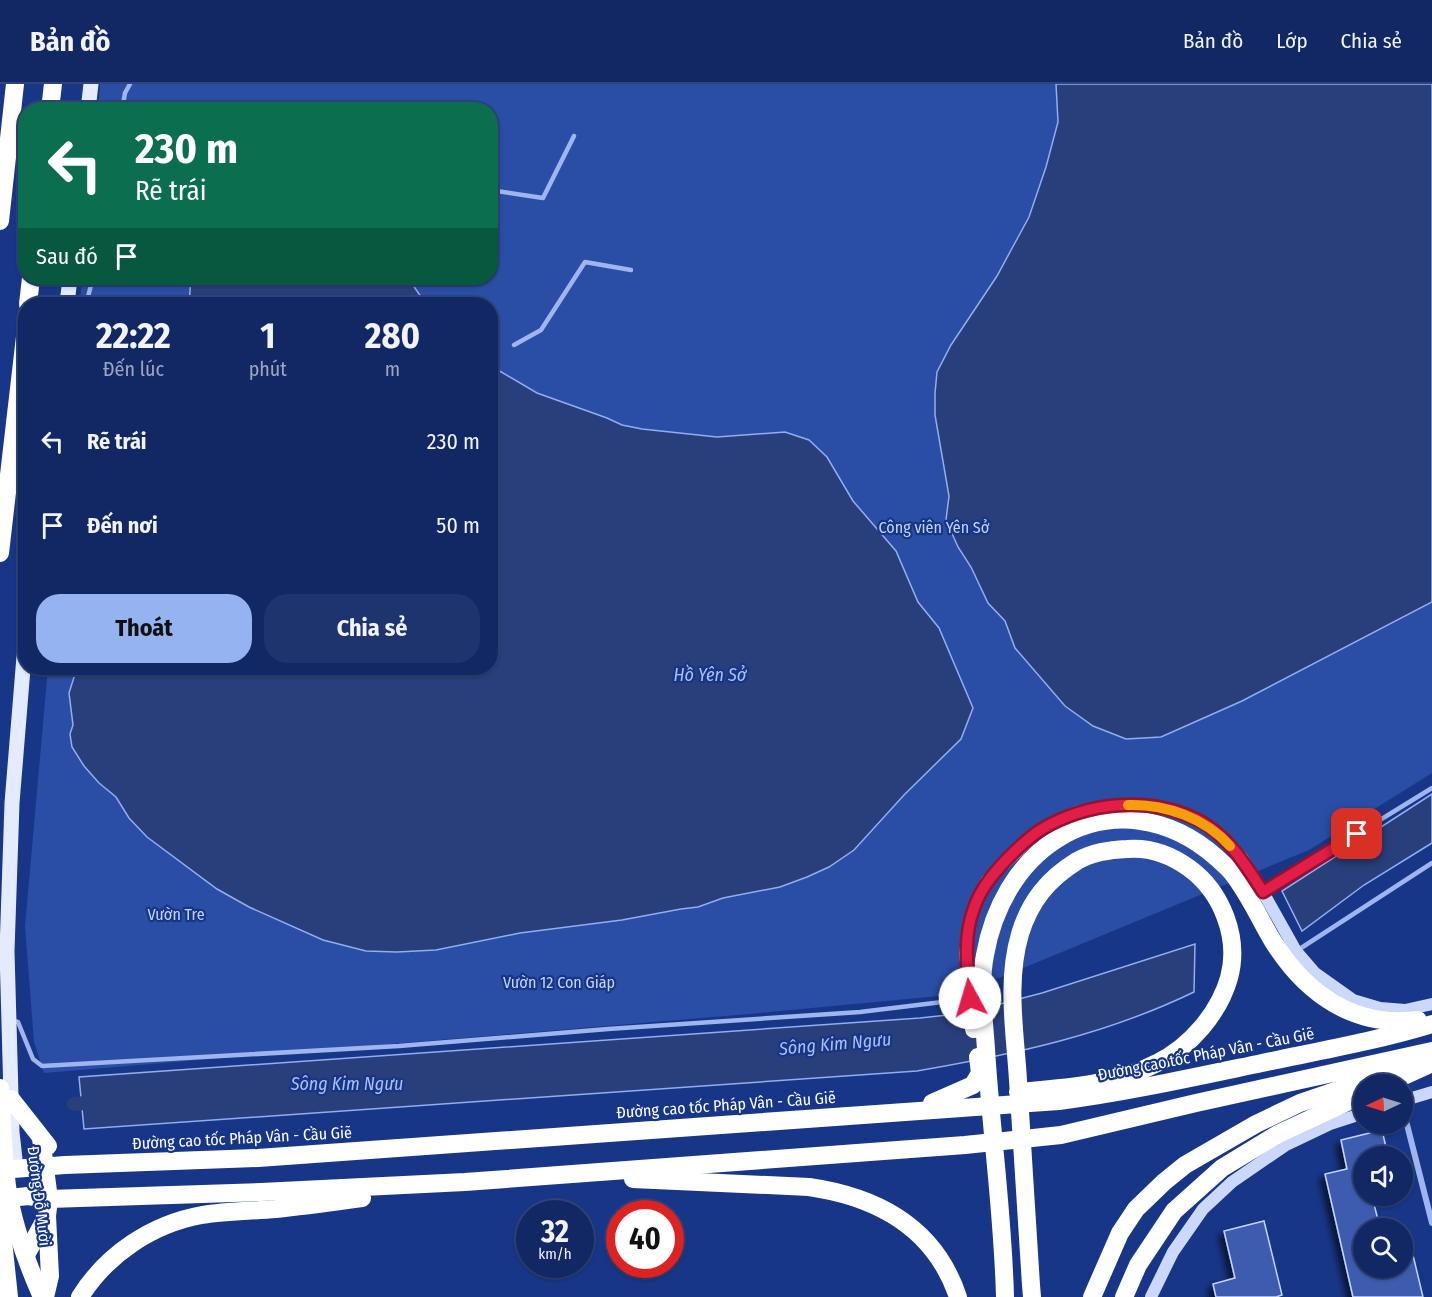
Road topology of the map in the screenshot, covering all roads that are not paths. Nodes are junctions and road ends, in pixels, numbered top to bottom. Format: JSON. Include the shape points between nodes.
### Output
{"nodes":[{"id":1,"x":15,"y":84,"type":"edge"},
{"id":2,"x":53,"y":84,"type":"edge"},
{"id":3,"x":91,"y":84,"type":"edge"},
{"id":4,"x":130,"y":84,"type":"edge"},
{"id":5,"x":51,"y":102,"type":"edge"},
{"id":6,"x":89,"y":102,"type":"edge"},
{"id":7,"x":123,"y":102,"type":"edge"},
{"id":8,"x":574,"y":136,"type":"dead end"},
{"id":9,"x":498,"y":191,"type":"edge"},
{"id":10,"x":0,"y":221,"type":"edge"},
{"id":11,"x":631,"y":270,"type":"dead end"},
{"id":12,"x":514,"y":345,"type":"dead end"},
{"id":13,"x":18,"y":397,"type":"edge"},
{"id":14,"x":0,"y":553,"type":"edge"},
{"id":15,"x":22,"y":675,"type":"edge"},
{"id":16,"x":1432,"y":788,"type":"edge"},
{"id":17,"x":1432,"y":864,"type":"edge"},
{"id":18,"x":1263,"y":892,"type":"junction"},
{"id":19,"x":4,"y":935,"type":"edge"},
{"id":20,"x":1296,"y":951,"type":"junction"},
{"id":21,"x":971,"y":1003,"type":"junction"},
{"id":22,"x":1432,"y":1004,"type":"edge"},
{"id":23,"x":1432,"y":1018,"type":"edge"},
{"id":24,"x":8,"y":1020,"type":"junction"},
{"id":25,"x":1432,"y":1024,"type":"edge"},
{"id":26,"x":1432,"y":1052,"type":"edge"},
{"id":27,"x":1432,"y":1058,"type":"edge"},
{"id":28,"x":1432,"y":1063,"type":"edge"},
{"id":29,"x":1407,"y":1074,"type":"edge"},
{"id":30,"x":1432,"y":1092,"type":"edge"},
{"id":31,"x":5,"y":1094,"type":"edge"},
{"id":32,"x":1353,"y":1099,"type":"edge"},
{"id":33,"x":1413,"y":1099,"type":"edge"},
{"id":34,"x":932,"y":1103,"type":"junction"},
{"id":35,"x":871,"y":1115,"type":"junction"},
{"id":36,"x":1353,"y":1117,"type":"edge"},
{"id":37,"x":1410,"y":1134,"type":"edge"},
{"id":38,"x":41,"y":1138,"type":"junction"},
{"id":39,"x":65,"y":1165,"type":"junction"},
{"id":40,"x":46,"y":1166,"type":"junction"},
{"id":41,"x":8,"y":1169,"type":"edge"},
{"id":42,"x":563,"y":1175,"type":"junction"},
{"id":43,"x":465,"y":1182,"type":"junction"},
{"id":44,"x":20,"y":1197,"type":"junction"},
{"id":45,"x":0,"y":1199,"type":"edge"},
{"id":46,"x":48,"y":1207,"type":"junction"},
{"id":47,"x":0,"y":1212,"type":"edge"},
{"id":48,"x":1432,"y":1223,"type":"edge"},
{"id":49,"x":27,"y":1253,"type":"junction"},
{"id":50,"x":9,"y":1297,"type":"edge"},
{"id":51,"x":31,"y":1297,"type":"edge"},
{"id":52,"x":43,"y":1297,"type":"edge"},
{"id":53,"x":80,"y":1297,"type":"edge"},
{"id":54,"x":958,"y":1297,"type":"edge"},
{"id":55,"x":1005,"y":1297,"type":"edge"},
{"id":56,"x":1032,"y":1297,"type":"edge"},
{"id":57,"x":1092,"y":1297,"type":"edge"},
{"id":58,"x":1124,"y":1297,"type":"edge"},
{"id":59,"x":1151,"y":1297,"type":"edge"}],
"edges":[{"from":1,"to":10,"type":"highway"},
{"from":2,"to":5,"type":"highway"},
{"from":3,"to":6,"type":"main road"},
{"from":4,"to":7,"type":"lane"},
{"from":8,"to":9,"type":"lane","via":[[543,198]]},
{"from":11,"to":12,"type":"lane","via":[[585,262],[541,330]]},
{"from":13,"to":14,"type":"highway"},
{"from":15,"to":19,"type":"main road","name":"Đường Đỗ Mười"},
{"from":16,"to":18,"type":"lane"},
{"from":17,"to":20,"type":"lane"},
{"from":18,"to":20,"type":"street"},
{"from":18,"to":21,"type":"street","via":[[1242,858],[1197,819],[1143,805],[1111,805],[1076,812],[1040,830],[987,880],[973,908],[965,952]]},
{"from":19,"to":24,"type":"main road","name":"Đường Đỗ Mười"},
{"from":20,"to":22,"type":"street","via":[[1316,973],[1353,1000],[1405,1010]]},
{"from":21,"to":24,"type":"lane","via":[[399,1046],[42,1066],[33,1059],[18,1022]]},
{"from":21,"to":34,"type":"highway","via":[[980,1073],[973,1085]]},
{"from":23,"to":55,"type":"highway","via":[[1389,1022],[1350,1013],[1333,1003],[1287,962],[1232,872],[1190,837],[1164,825],[1135,820],[1103,821],[1073,829],[1046,846],[1025,865],[1007,891],[984,956],[983,994]]},
{"from":24,"to":31,"type":"main road","name":"Đường Đỗ Mười"},
{"from":25,"to":35,"type":"highway","name":"Đường cao tốc Pháp Vân - Cầu Giẽ","via":[[1111,1094]]},
{"from":26,"to":42,"type":"highway","via":[[1062,1135]]},
{"from":27,"to":57,"type":"highway","via":[[1300,1103],[1185,1165],[1136,1209],[1120,1233]]},
{"from":28,"to":29,"type":"highway"},
{"from":30,"to":33,"type":"street"},
{"from":31,"to":38,"type":"highway"},
{"from":31,"to":41,"type":"main road","name":"Đường Đỗ Mười"},
{"from":31,"to":52,"type":"highway","via":[[7,1185],[26,1261]]},
{"from":32,"to":58,"type":"highway","via":[[1278,1134],[1222,1168],[1174,1211],[1138,1265]]},
{"from":34,"to":35,"type":"highway"},
{"from":34,"to":56,"type":"highway","via":[[963,1097],[1035,1091],[1098,1082],[1158,1063],[1208,1020],[1229,978],[1229,927],[1210,887],[1180,861],[1161,853],[1134,848],[1108,850],[1086,856],[1062,870],[1045,885],[1031,908],[1014,959],[1011,989]]},
{"from":35,"to":39,"type":"highway","name":"Đường cao tốc Pháp Vân - Cầu Giẽ","via":[[258,1158]]},
{"from":36,"to":59,"type":"street","via":[[1286,1144],[1232,1182],[1203,1209],[1173,1252]]},
{"from":37,"to":48,"type":"street"},
{"from":38,"to":39,"type":"highway"},
{"from":38,"to":40,"type":"highway"},
{"from":39,"to":40,"type":"highway","name":"Đường cao tốc Pháp Vân - Cầu Giẽ"},
{"from":40,"to":41,"type":"highway","name":"Đường cao tốc Pháp Vân - Cầu Giẽ"},
{"from":40,"to":46,"type":"highway"},
{"from":41,"to":44,"type":"highway","name":"Đường Đỗ Mười"},
{"from":42,"to":43,"type":"highway"},
{"from":42,"to":54,"type":"highway","via":[[837,1191],[893,1213],[915,1231],[932,1248]]},
{"from":43,"to":46,"type":"highway"},
{"from":43,"to":53,"type":"highway","via":[[307,1206],[203,1215],[170,1224],[136,1240],[107,1263]]},
{"from":44,"to":45,"type":"highway"},
{"from":44,"to":46,"type":"highway"},
{"from":44,"to":49,"type":"highway","name":"Đường Đỗ Mười"},
{"from":46,"to":49,"type":"highway"},
{"from":46,"to":52,"type":"highway","via":[[50,1275]]},
{"from":47,"to":50,"type":"highway"},
{"from":49,"to":51,"type":"highway","name":"Đường Đỗ Mười"}]}
